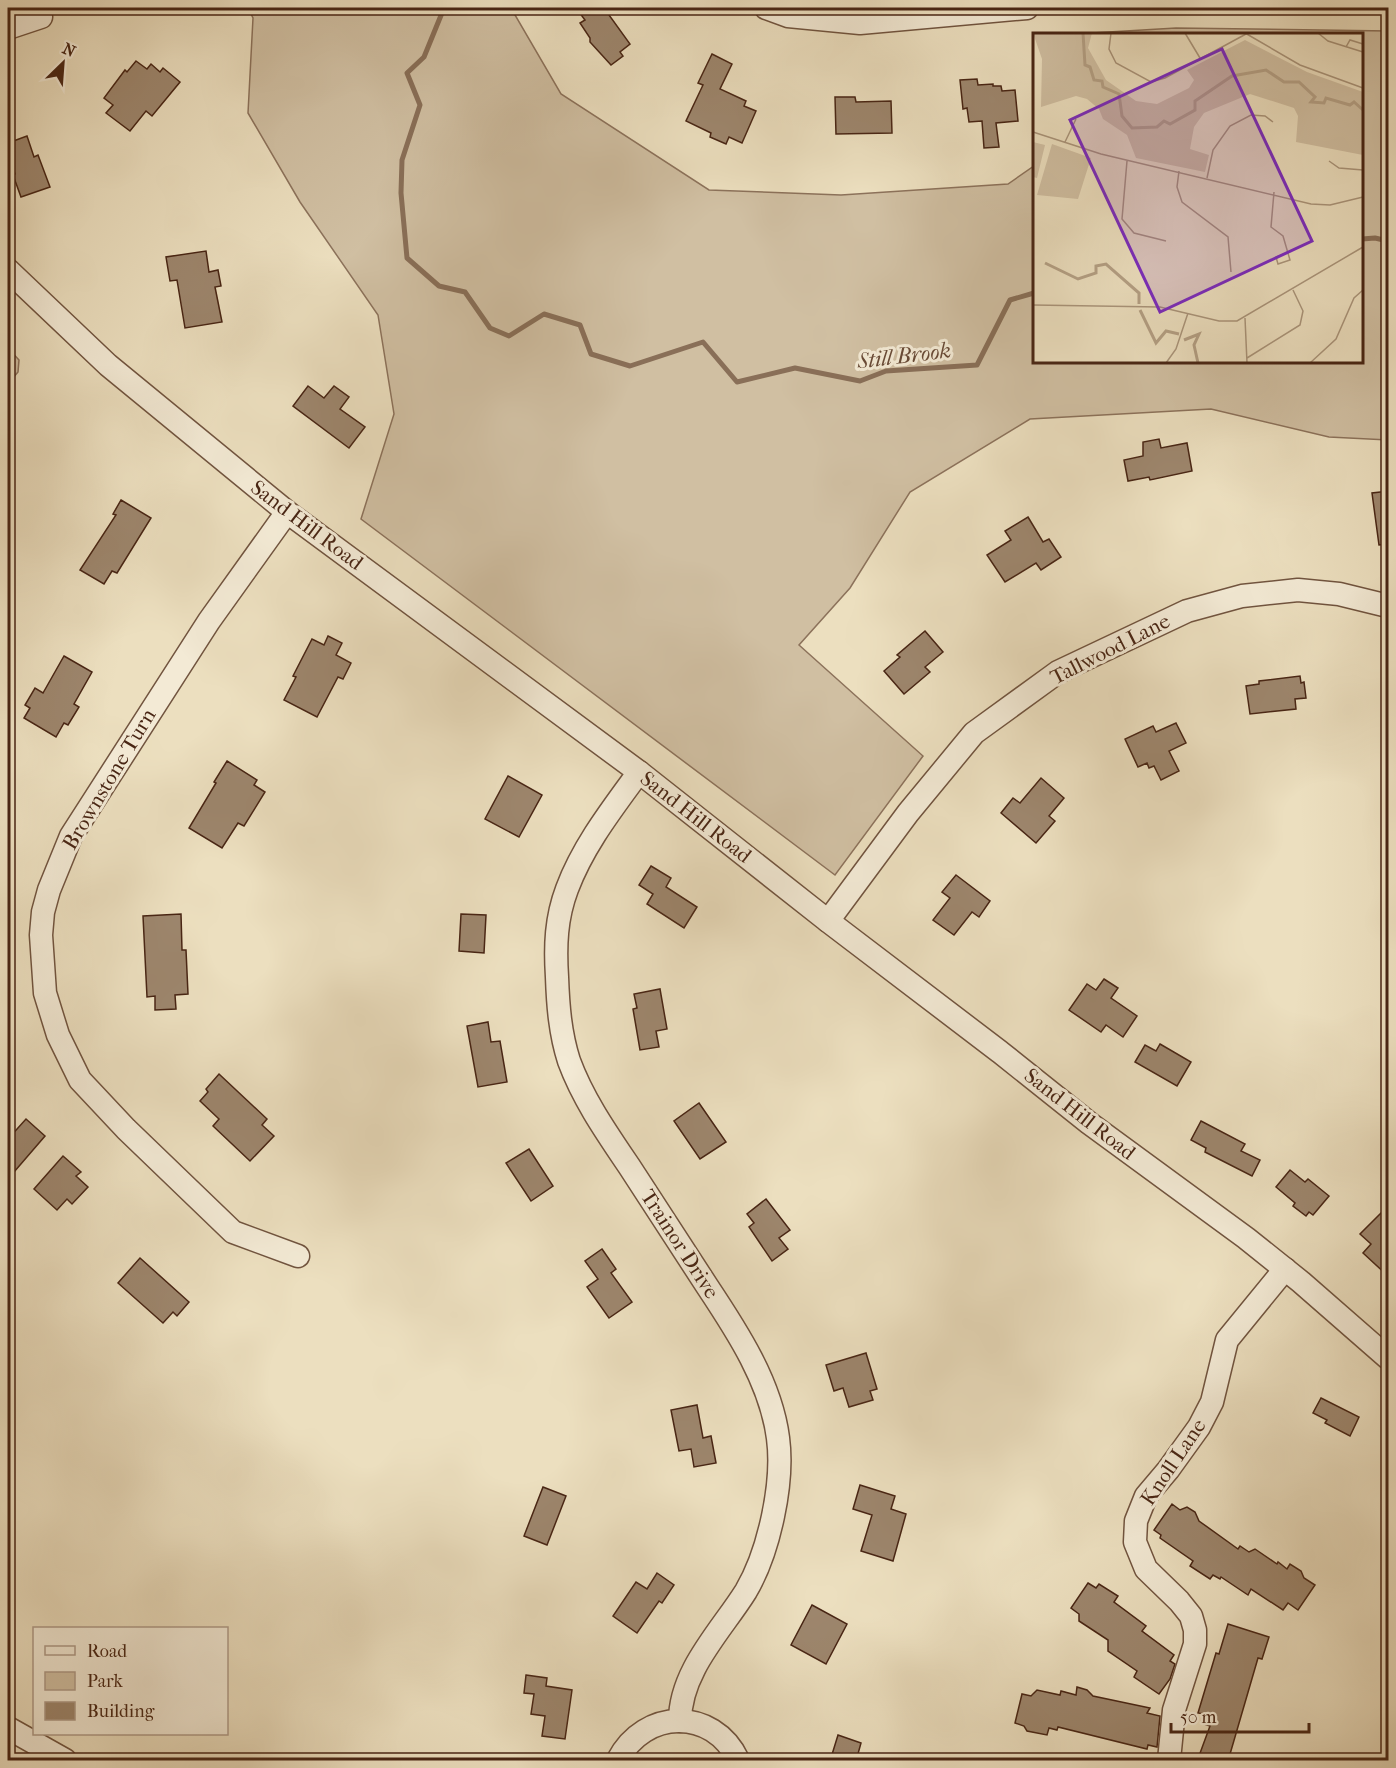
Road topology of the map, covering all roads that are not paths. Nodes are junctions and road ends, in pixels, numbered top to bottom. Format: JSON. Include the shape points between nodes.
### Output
{"nodes":[{"id":1,"x":766,"y":8,"type":"edge"},
{"id":2,"x":1027,"y":8,"type":"edge"},
{"id":3,"x":41,"y":17,"type":"dead end"},
{"id":4,"x":8,"y":28,"type":"edge"},
{"id":5,"x":8,"y":270,"type":"edge"},
{"id":6,"x":287,"y":512,"type":"junction"},
{"id":7,"x":1389,"y":606,"type":"edge"},
{"id":8,"x":639,"y":772,"type":"junction"},
{"id":9,"x":828,"y":921,"type":"junction"},
{"id":10,"x":298,"y":1256,"type":"dead end"},
{"id":11,"x":1285,"y":1269,"type":"junction"},
{"id":12,"x":1389,"y":1358,"type":"edge"},
{"id":13,"x":680,"y":1721,"type":"junction"},
{"id":14,"x":8,"y":1728,"type":"edge"},
{"id":15,"x":65,"y":1761,"type":"edge"},
{"id":16,"x":618,"y":1761,"type":"edge"},
{"id":17,"x":738,"y":1761,"type":"edge"},
{"id":18,"x":1169,"y":1761,"type":"edge"}],
"edges":[{"from":1,"to":2,"type":"street","via":[[788,16],[860,23]]},
{"from":3,"to":4,"type":"street"},
{"from":5,"to":6,"type":"street","name":"Sand Hill Road","via":[[108,365]]},
{"from":6,"to":8,"type":"street","name":"Sand Hill Road"},
{"from":6,"to":10,"type":"street","name":"Brownstone Turn","via":[[208,621],[71,836],[49,890],[41,935],[45,993],[58,1035],[80,1080],[233,1232]]},
{"from":7,"to":9,"type":"street","name":"Tallwood Lane","via":[[1339,594],[1298,590],[1242,596],[1187,610],[1058,672],[974,733],[908,813]]},
{"from":8,"to":9,"type":"street","name":"Sand Hill Road"},
{"from":8,"to":13,"type":"street","name":"Trainor Drive","via":[[600,825],[567,888],[555,943],[559,1016],[569,1060],[586,1101],[728,1317],[773,1409],[779,1440],[774,1516],[761,1557],[747,1590],[709,1643],[688,1684],[680,1702]]},
{"from":9,"to":11,"type":"street","name":"Sand Hill Road"},
{"from":11,"to":12,"type":"street","name":"Sand Hill Road"},
{"from":11,"to":18,"type":"street","name":"Knoll Lane","via":[[1227,1340],[1212,1402],[1199,1427],[1146,1497],[1136,1521],[1135,1542],[1146,1569],[1179,1601],[1191,1616],[1195,1630],[1195,1644],[1174,1710]]},
{"from":13,"to":16,"type":"street","via":[[659,1723],[640,1733]]},
{"from":13,"to":17,"type":"street","via":[[714,1731],[728,1743]]},
{"from":14,"to":15,"type":"street"}]}
